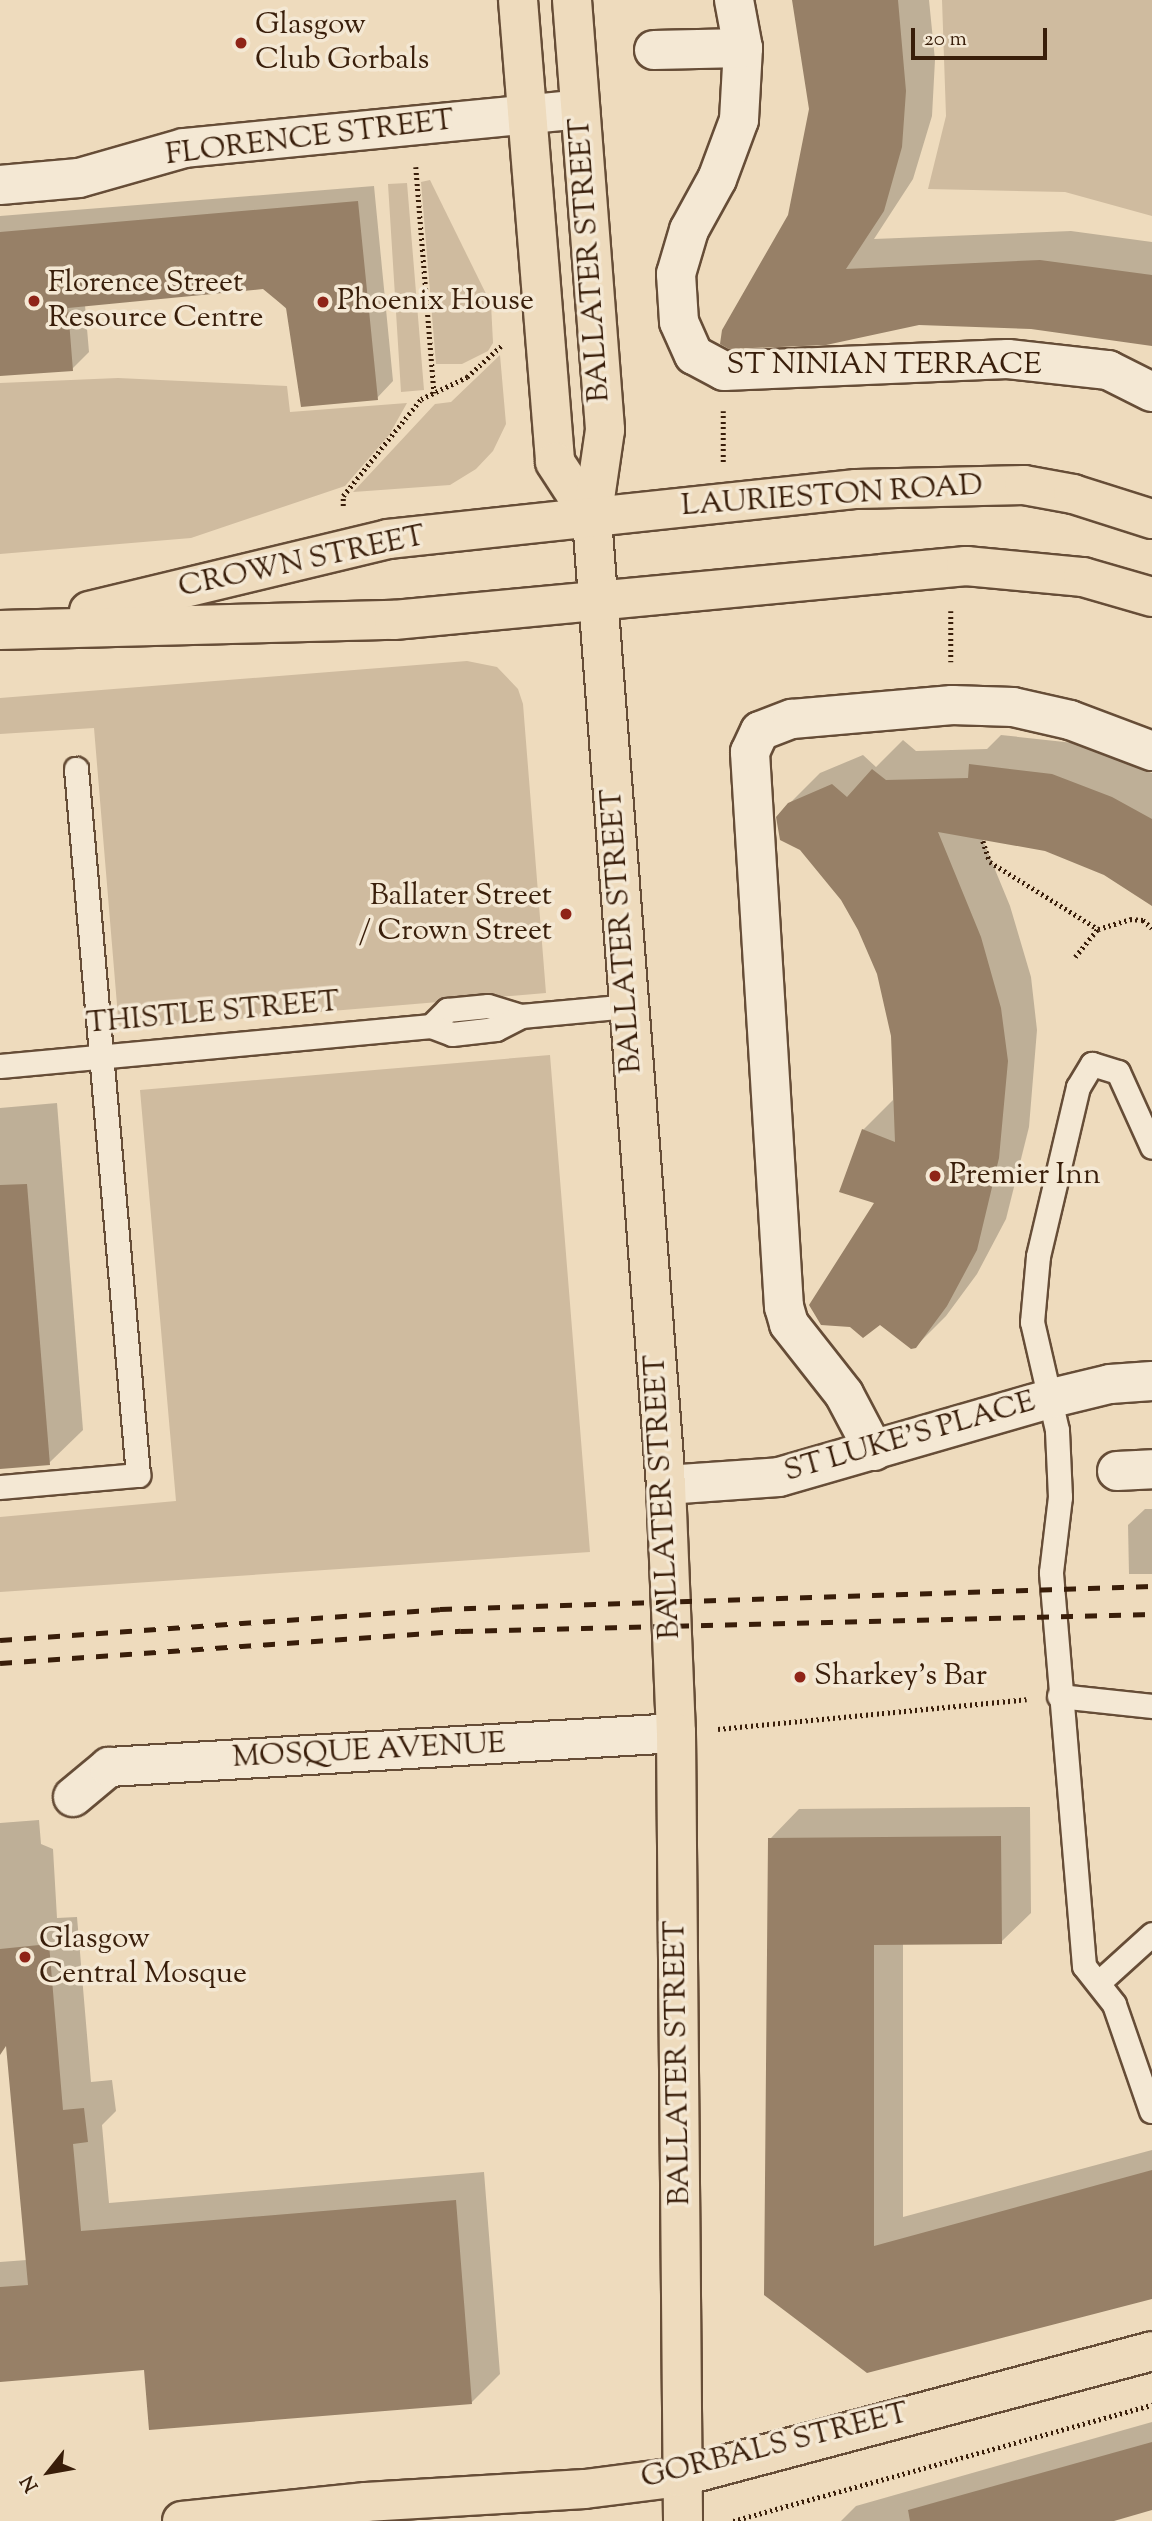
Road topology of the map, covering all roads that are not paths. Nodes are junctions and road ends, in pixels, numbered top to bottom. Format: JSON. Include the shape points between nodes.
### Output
{"nodes":[{"id":1,"x":518,"y":0,"type":"edge"},
{"id":2,"x":572,"y":0,"type":"edge"},
{"id":3,"x":734,"y":0,"type":"edge"},
{"id":4,"x":743,"y":48,"type":"junction"},
{"id":5,"x":654,"y":50,"type":"dead end"},
{"id":6,"x":580,"y":109,"type":"junction"},
{"id":7,"x":525,"y":115,"type":"junction"},
{"id":8,"x":0,"y":185,"type":"edge"},
{"id":9,"x":1152,"y":392,"type":"edge"},
{"id":10,"x":592,"y":519,"type":"junction"},
{"id":11,"x":1152,"y":519,"type":"edge"},
{"id":12,"x":1152,"y":597,"type":"edge"},
{"id":13,"x":600,"y":602,"type":"junction"},
{"id":14,"x":8,"y":629,"type":"edge"},
{"id":15,"x":1152,"y":751,"type":"edge"},
{"id":16,"x":76,"y":769,"type":"dead end"},
{"id":17,"x":628,"y":1006,"type":"junction"},
{"id":18,"x":100,"y":1056,"type":"junction"},
{"id":19,"x":0,"y":1066,"type":"edge"},
{"id":20,"x":1152,"y":1147,"type":"edge"},
{"id":21,"x":1152,"y":1381,"type":"edge"},
{"id":22,"x":1052,"y":1398,"type":"junction"},
{"id":23,"x":874,"y":1451,"type":"junction"},
{"id":24,"x":666,"y":1485,"type":"junction"},
{"id":25,"x":0,"y":1487,"type":"edge"},
{"id":26,"x":1059,"y":1696,"type":"junction"},
{"id":27,"x":1152,"y":1706,"type":"edge"},
{"id":28,"x":676,"y":1733,"type":"junction"},
{"id":29,"x":73,"y":1797,"type":"dead end"},
{"id":30,"x":1152,"y":1934,"type":"edge"},
{"id":31,"x":1098,"y":1983,"type":"junction"},
{"id":32,"x":1151,"y":2111,"type":"edge"},
{"id":33,"x":1152,"y":2351,"type":"edge"},
{"id":34,"x":679,"y":2477,"type":"junction"},
{"id":35,"x":182,"y":2521,"type":"edge"},
{"id":36,"x":682,"y":2521,"type":"edge"}],
"edges":[{"from":1,"to":7,"type":"main road","name":"BALLATER STREET"},
{"from":2,"to":6,"type":"main road","name":"BALLATER STREET"},
{"from":3,"to":4,"type":"street","name":"ST NINIAN TERRACE"},
{"from":4,"to":5,"type":"street"},
{"from":4,"to":9,"type":"street","name":"ST NINIAN TERRACE","via":[[744,87],[732,144],[689,230],[676,274],[678,322],[694,355],[724,371],[1009,359],[1108,370]]},
{"from":6,"to":7,"type":"street","name":"FLORENCE STREET"},
{"from":6,"to":10,"type":"main road","name":"BALLATER STREET","via":[[605,430]]},
{"from":7,"to":8,"type":"street","name":"FLORENCE STREET","via":[[184,148],[79,178]]},
{"from":7,"to":10,"type":"main road","name":"BALLATER STREET","via":[[555,462]]},
{"from":10,"to":11,"type":"main road","name":"LAURIESTON ROAD","via":[[737,500],[941,484],[1024,485],[1073,494]]},
{"from":10,"to":13,"type":"main road","name":"BALLATER STREET"},
{"from":10,"to":14,"type":"main road","name":"CROWN STREET","via":[[388,539]]},
{"from":12,"to":13,"type":"main road","via":[[1131,588],[1037,570],[950,567],[703,588]]},
{"from":13,"to":14,"type":"main road","name":"CROWN STREET","via":[[394,620]]},
{"from":13,"to":17,"type":"main road","name":"BALLATER STREET"},
{"from":15,"to":23,"type":"street","via":[[1070,720],[969,705],[792,719],[760,731],[750,752],[783,1307],[789,1324],[844,1394]]},
{"from":16,"to":18,"type":"lane"},
{"from":17,"to":18,"type":"lane","name":"THISTLE STREET","via":[[521,1016],[488,1006],[447,1010],[431,1026]]},
{"from":17,"to":24,"type":"main road","name":"BALLATER STREET"},
{"from":18,"to":19,"type":"lane","name":"THISTLE STREET"},
{"from":18,"to":25,"type":"lane","via":[[138,1475]]},
{"from":20,"to":22,"type":"lane","via":[[1118,1072],[1092,1064],[1078,1087],[1038,1256],[1032,1322]]},
{"from":21,"to":22,"type":"street","name":"ST LUKE'S PLACE","via":[[1110,1384]]},
{"from":22,"to":23,"type":"street","name":"ST LUKE'S PLACE"},
{"from":22,"to":26,"type":"lane","via":[[1060,1497],[1051,1572]]},
{"from":23,"to":24,"type":"street","name":"ST LUKE'S PLACE","via":[[779,1477]]},
{"from":24,"to":28,"type":"main road","name":"BALLATER STREET"},
{"from":26,"to":27,"type":"lane"},
{"from":26,"to":31,"type":"lane","via":[[1084,1966]]},
{"from":28,"to":29,"type":"street","name":"MOSQUE AVENUE","via":[[109,1767]]},
{"from":28,"to":34,"type":"main road","name":"BALLATER STREET","via":[[683,2400]]},
{"from":30,"to":31,"type":"lane"},
{"from":31,"to":32,"type":"lane","via":[[1114,2004]]},
{"from":33,"to":34,"type":"main road","name":"GORBALS STREET"},
{"from":34,"to":35,"type":"main road","name":"GORBALS STREET","via":[[585,2489],[366,2502]]},
{"from":34,"to":36,"type":"main road","name":"BALLATER STREET"}]}
